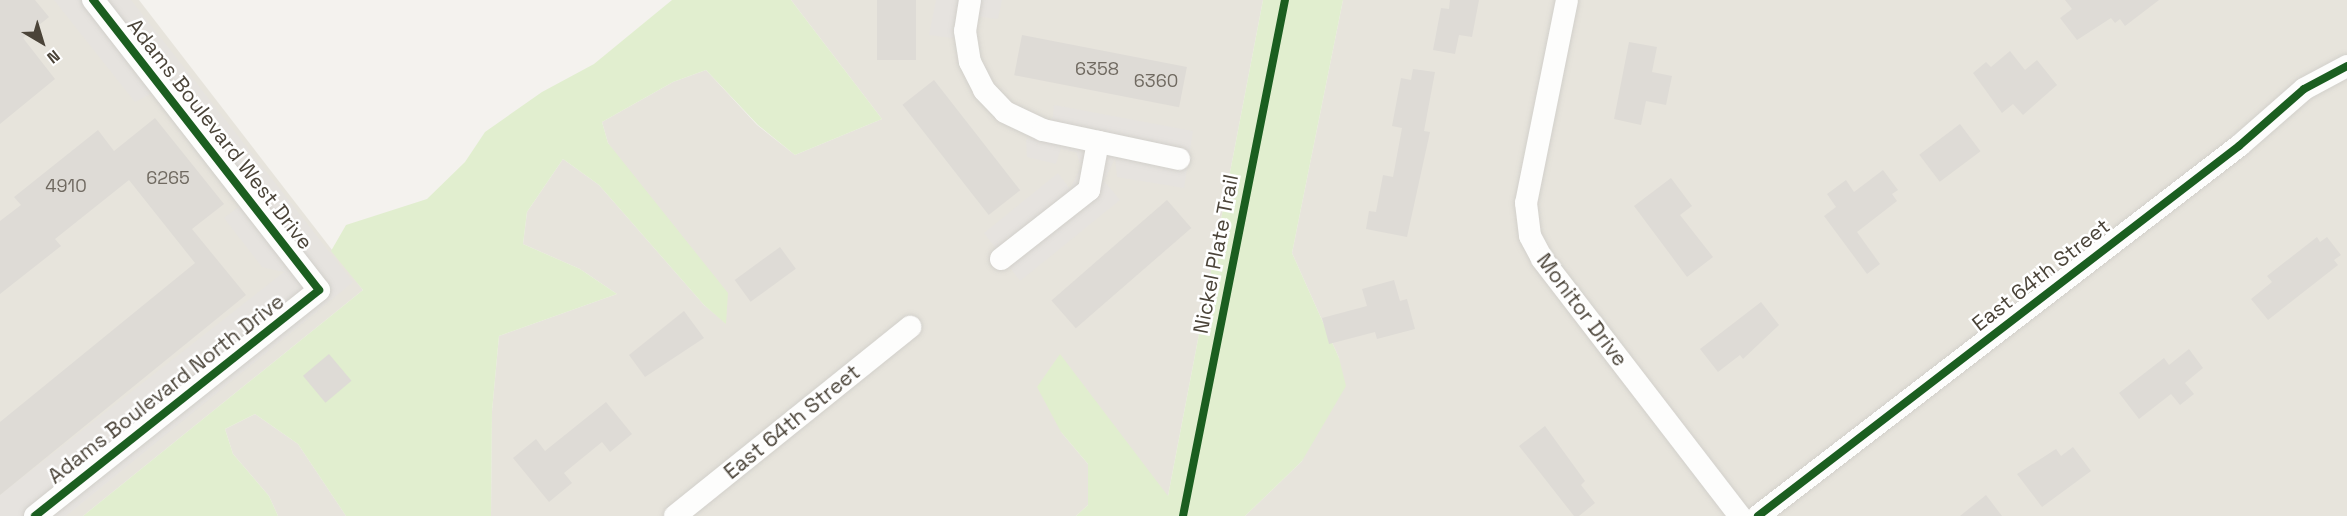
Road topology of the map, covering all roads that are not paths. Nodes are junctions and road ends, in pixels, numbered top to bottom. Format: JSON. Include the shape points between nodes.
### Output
{"nodes":[{"id":1,"x":93,"y":0,"type":"edge"},
{"id":2,"x":969,"y":0,"type":"edge"},
{"id":3,"x":1567,"y":0,"type":"edge"},
{"id":4,"x":2347,"y":66,"type":"edge"},
{"id":5,"x":1098,"y":142,"type":"junction"},
{"id":6,"x":1179,"y":159,"type":"dead end"},
{"id":7,"x":1001,"y":259,"type":"dead end"},
{"id":8,"x":319,"y":290,"type":"joint"},
{"id":9,"x":910,"y":327,"type":"dead end"},
{"id":10,"x":34,"y":516,"type":"edge"},
{"id":11,"x":675,"y":516,"type":"edge"},
{"id":12,"x":1740,"y":516,"type":"edge"},
{"id":13,"x":1758,"y":516,"type":"edge"}],
"edges":[{"from":1,"to":8,"type":"street","name":"Adams Boulevard West Drive"},
{"from":2,"to":5,"type":"street","via":[[967,52],[990,98],[1024,124]]},
{"from":3,"to":12,"type":"street","name":"Monitor Drive","via":[[1526,203],[1530,236],[1542,259]]},
{"from":4,"to":13,"type":"street","name":"East 64th Street","via":[[2304,89],[2230,153]]},
{"from":5,"to":6,"type":"street"},
{"from":5,"to":7,"type":"street","via":[[1089,190]]},
{"from":8,"to":10,"type":"street","name":"Adams Boulevard North Drive"},
{"from":9,"to":11,"type":"street","name":"East 64th Street"}]}
